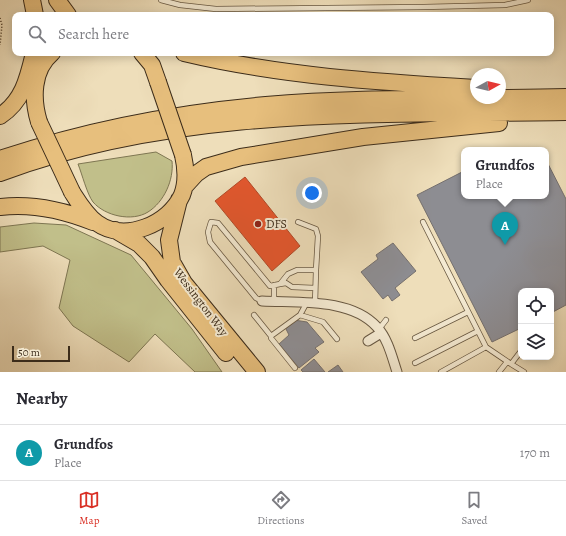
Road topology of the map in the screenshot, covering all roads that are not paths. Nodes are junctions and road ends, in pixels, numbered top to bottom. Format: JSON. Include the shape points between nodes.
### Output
{"nodes":[{"id":1,"x":32,"y":0,"type":"edge"},
{"id":2,"x":41,"y":0,"type":"edge"},
{"id":3,"x":57,"y":0,"type":"edge"},
{"id":4,"x":161,"y":0,"type":"edge"},
{"id":5,"x":528,"y":0,"type":"edge"},
{"id":6,"x":34,"y":12,"type":"edge"},
{"id":7,"x":43,"y":12,"type":"edge"},
{"id":8,"x":66,"y":12,"type":"edge"},
{"id":9,"x":33,"y":56,"type":"edge"},
{"id":10,"x":42,"y":56,"type":"edge"},
{"id":11,"x":49,"y":56,"type":"edge"},
{"id":12,"x":144,"y":56,"type":"edge"},
{"id":13,"x":198,"y":56,"type":"edge"},
{"id":14,"x":39,"y":72,"type":"junction"},
{"id":15,"x":470,"y":88,"type":"edge"},
{"id":16,"x":506,"y":89,"type":"edge"},
{"id":17,"x":34,"y":90,"type":"junction"},
{"id":18,"x":566,"y":92,"type":"edge"},
{"id":19,"x":566,"y":97,"type":"edge"},
{"id":20,"x":566,"y":112,"type":"edge"},
{"id":21,"x":0,"y":116,"type":"edge"},
{"id":22,"x":566,"y":117,"type":"edge"},
{"id":23,"x":0,"y":128,"type":"edge"},
{"id":24,"x":0,"y":159,"type":"edge"},
{"id":25,"x":0,"y":174,"type":"edge"},
{"id":26,"x":182,"y":193,"type":"junction"},
{"id":27,"x":0,"y":207,"type":"edge"},
{"id":28,"x":298,"y":222,"type":"dead end"},
{"id":29,"x":423,"y":222,"type":"dead end"},
{"id":30,"x":97,"y":223,"type":"junction"},
{"id":31,"x":114,"y":230,"type":"junction"},
{"id":32,"x":316,"y":270,"type":"junction"},
{"id":33,"x":280,"y":284,"type":"junction"},
{"id":34,"x":274,"y":285,"type":"junction"},
{"id":35,"x":315,"y":288,"type":"junction"},
{"id":36,"x":262,"y":301,"type":"joint"},
{"id":37,"x":274,"y":302,"type":"junction"},
{"id":38,"x":311,"y":304,"type":"junction"},
{"id":39,"x":468,"y":312,"type":"junction"},
{"id":40,"x":254,"y":315,"type":"dead end"},
{"id":41,"x":300,"y":315,"type":"junction"},
{"id":42,"x":386,"y":320,"type":"dead end"},
{"id":43,"x":380,"y":331,"type":"junction"},
{"id":44,"x":478,"y":331,"type":"junction"},
{"id":45,"x":271,"y":336,"type":"junction"},
{"id":46,"x":415,"y":338,"type":"dead end"},
{"id":47,"x":337,"y":339,"type":"dead end"},
{"id":48,"x":368,"y":341,"type":"dead end"},
{"id":49,"x":486,"y":347,"type":"junction"},
{"id":50,"x":518,"y":354,"type":"edge"},
{"id":51,"x":415,"y":363,"type":"dead end"},
{"id":52,"x":509,"y":363,"type":"junction"},
{"id":53,"x":295,"y":368,"type":"dead end"},
{"id":54,"x":244,"y":372,"type":"edge"},
{"id":55,"x":257,"y":372,"type":"edge"},
{"id":56,"x":397,"y":372,"type":"edge"},
{"id":57,"x":441,"y":372,"type":"edge"},
{"id":58,"x":499,"y":372,"type":"edge"},
{"id":59,"x":524,"y":372,"type":"edge"}],
"edges":[{"from":1,"to":6,"type":"highway"},
{"from":2,"to":7,"type":"highway"},
{"from":3,"to":8,"type":"highway"},
{"from":4,"to":5,"type":"lane","via":[[216,9],[439,7],[505,5]]},
{"from":9,"to":21,"type":"highway","via":[[22,94],[16,103]]},
{"from":10,"to":14,"type":"highway"},
{"from":11,"to":14,"type":"highway"},
{"from":12,"to":26,"type":"highway","name":"Wessington Way","bridge":true,"via":[[152,65],[183,155],[186,170]]},
{"from":13,"to":15,"type":"highway","via":[[243,66],[321,77]]},
{"from":14,"to":17,"type":"highway"},
{"from":16,"to":18,"type":"highway"},
{"from":17,"to":23,"type":"highway","via":[[23,110]]},
{"from":17,"to":30,"type":"highway","bridge":true,"via":[[39,122],[72,192],[86,213]]},
{"from":19,"to":24,"type":"highway","via":[[358,101],[230,108],[109,128],[30,148]]},
{"from":20,"to":25,"type":"highway","via":[[267,118],[226,122],[155,132],[75,149]]},
{"from":22,"to":26,"type":"highway","via":[[363,137],[220,161],[201,170]]},
{"from":26,"to":31,"type":"highway","via":[[171,212],[159,222],[133,230]]},
{"from":26,"to":55,"type":"highway","name":"Wessington Way","via":[[169,240],[172,262],[184,283]]},
{"from":27,"to":30,"type":"highway","name":"Wessington Way","via":[[37,206]]},
{"from":28,"to":32,"type":"lane","via":[[316,228]]},
{"from":29,"to":39,"type":"lane"},
{"from":30,"to":31,"type":"highway","name":"Wessington Way"},
{"from":31,"to":54,"type":"highway","name":"Wessington Way","via":[[139,244],[152,257],[209,332]]},
{"from":32,"to":33,"type":"lane","via":[[297,270],[288,274]]},
{"from":32,"to":35,"type":"lane"},
{"from":33,"to":34,"type":"lane"},
{"from":33,"to":35,"type":"lane"},
{"from":34,"to":36,"type":"lane","via":[[270,286],[218,223],[212,222],[208,232],[210,242],[256,298]]},
{"from":34,"to":37,"type":"lane"},
{"from":35,"to":38,"type":"lane"},
{"from":36,"to":37,"type":"street"},
{"from":37,"to":38,"type":"street"},
{"from":38,"to":41,"type":"lane"},
{"from":38,"to":43,"type":"street","via":[[351,309],[363,314]]},
{"from":39,"to":44,"type":"lane"},
{"from":39,"to":46,"type":"lane"},
{"from":40,"to":45,"type":"lane"},
{"from":41,"to":45,"type":"lane"},
{"from":41,"to":47,"type":"lane","via":[[323,322]]},
{"from":42,"to":43,"type":"lane"},
{"from":43,"to":48,"type":"street"},
{"from":43,"to":56,"type":"street"},
{"from":44,"to":49,"type":"lane"},
{"from":44,"to":51,"type":"lane"},
{"from":45,"to":53,"type":"lane"},
{"from":49,"to":52,"type":"lane"},
{"from":49,"to":57,"type":"lane"},
{"from":50,"to":52,"type":"lane"},
{"from":52,"to":58,"type":"lane"},
{"from":52,"to":59,"type":"lane"}]}
